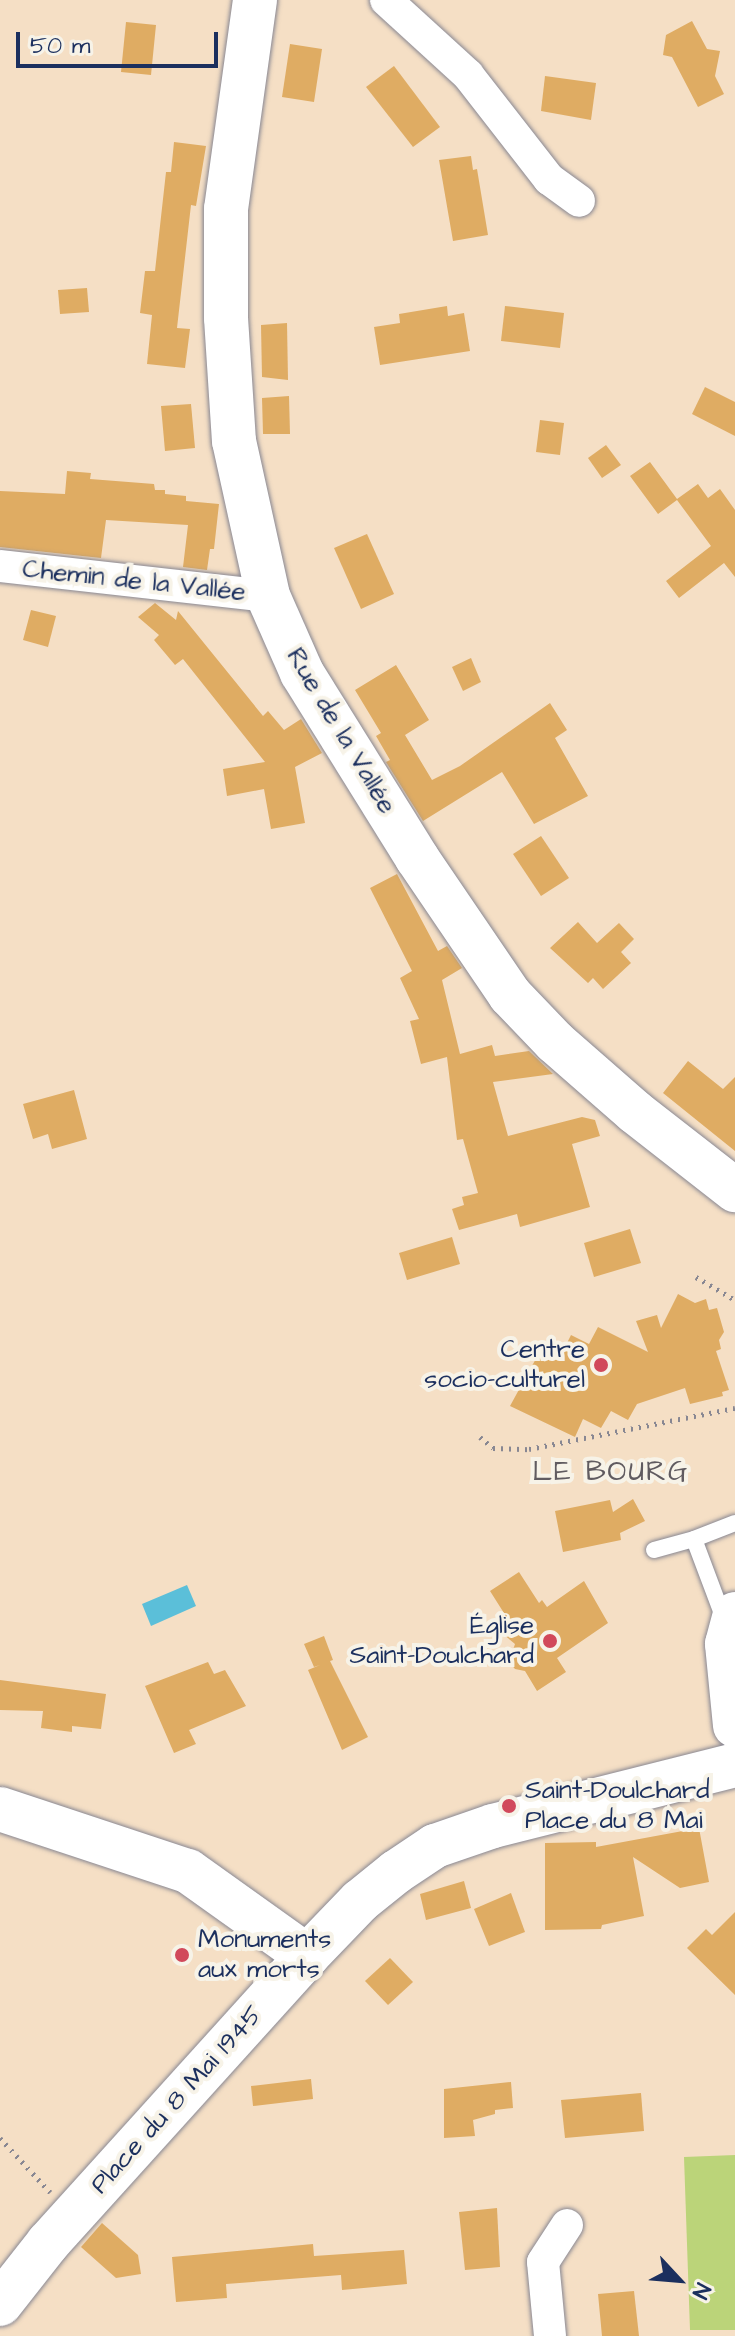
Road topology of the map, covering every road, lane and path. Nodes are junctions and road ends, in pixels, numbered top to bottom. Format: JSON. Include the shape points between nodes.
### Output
{"nodes":[{"id":1,"x":255,"y":0,"type":"edge"},
{"id":2,"x":386,"y":0,"type":"edge"},
{"id":3,"x":579,"y":201,"type":"dead end"},
{"id":4,"x":0,"y":566,"type":"edge"},
{"id":5,"x":268,"y":596,"type":"junction"},
{"id":6,"x":735,"y":1190,"type":"edge"},
{"id":7,"x":696,"y":1277,"type":"dead end"},
{"id":8,"x":735,"y":1300,"type":"edge"},
{"id":9,"x":735,"y":1408,"type":"edge"},
{"id":10,"x":480,"y":1437,"type":"dead end"},
{"id":11,"x":735,"y":1523,"type":"edge"},
{"id":12,"x":694,"y":1539,"type":"junction"},
{"id":13,"x":654,"y":1550,"type":"dead end"},
{"id":14,"x":732,"y":1624,"type":"edge"},
{"id":15,"x":734,"y":1749,"type":"edge"},
{"id":16,"x":0,"y":1809,"type":"edge"},
{"id":17,"x":307,"y":1956,"type":"junction"},
{"id":18,"x":0,"y":2138,"type":"edge"},
{"id":19,"x":74,"y":2215,"type":"junction"},
{"id":20,"x":567,"y":2225,"type":"dead end"},
{"id":21,"x":0,"y":2304,"type":"edge"},
{"id":22,"x":550,"y":2336,"type":"edge"}],
"edges":[{"from":1,"to":5,"type":"street","name":"Rue de la Vallée","via":[[226,209],[226,318],[234,441]]},
{"from":2,"to":3,"type":"street","via":[[468,75],[549,179]]},
{"from":4,"to":5,"type":"street","name":"Chemin de la Vallée"},
{"from":5,"to":6,"type":"street","name":"Rue de la Vallée","via":[[302,673],[510,995],[635,1112]]},
{"from":7,"to":8,"type":"path"},
{"from":9,"to":10,"type":"path","via":[[529,1449],[493,1448]]},
{"from":11,"to":12,"type":"lane"},
{"from":12,"to":13,"type":"lane"},
{"from":12,"to":14,"type":"lane"},
{"from":14,"to":15,"type":"street","name":"Place du 8 Mai 1945","via":[[728,1683]]},
{"from":15,"to":17,"type":"street","name":"Place du 8 Mai 1945","via":[[435,1846],[360,1901]]},
{"from":16,"to":17,"type":"street","via":[[188,1871]]},
{"from":17,"to":19,"type":"street","name":"Place du 8 Mai 1945"},
{"from":18,"to":19,"type":"path"},
{"from":19,"to":21,"type":"street","name":"Place du 8 Mai 1945"},
{"from":20,"to":22,"type":"street","via":[[543,2262]]}]}
